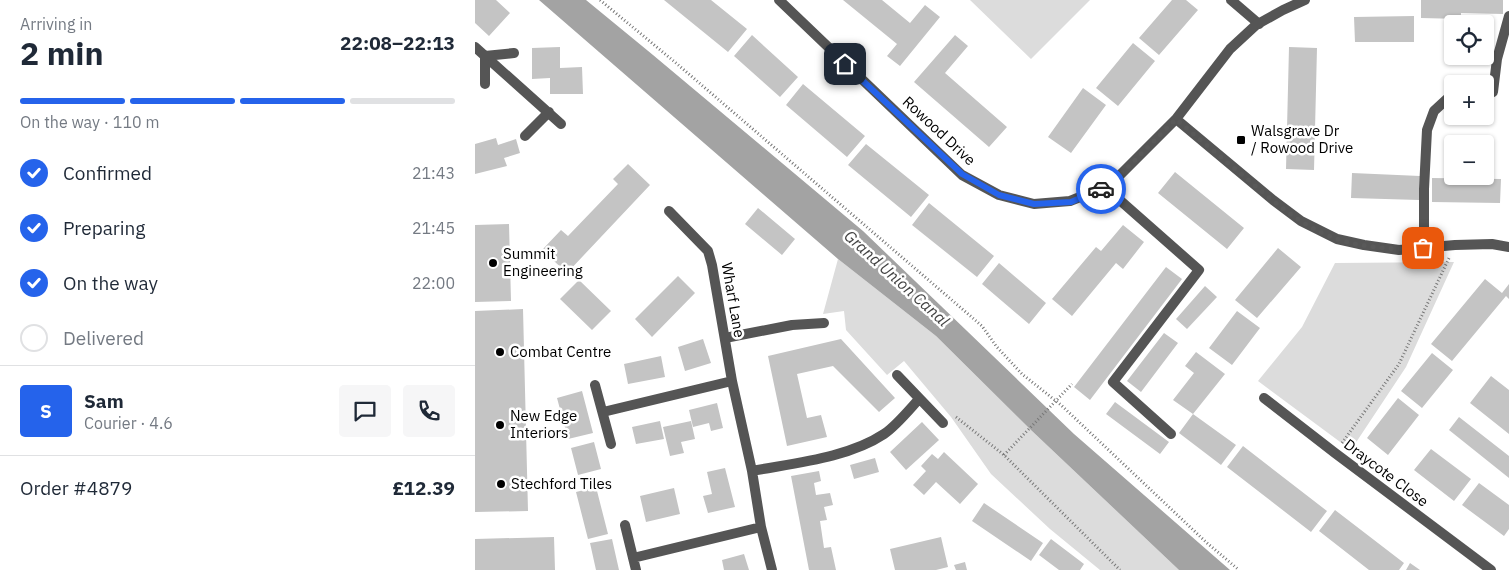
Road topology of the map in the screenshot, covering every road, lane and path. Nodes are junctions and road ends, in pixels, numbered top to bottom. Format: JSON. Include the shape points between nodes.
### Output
{"nodes":[{"id":1,"x":600,"y":0,"type":"edge"},
{"id":2,"x":779,"y":0,"type":"edge"},
{"id":3,"x":1231,"y":0,"type":"edge"},
{"id":4,"x":1305,"y":0,"type":"edge"},
{"id":5,"x":1509,"y":16,"type":"edge"},
{"id":6,"x":1259,"y":24,"type":"junction"},
{"id":7,"x":475,"y":46,"type":"edge"},
{"id":8,"x":514,"y":53,"type":"dead end"},
{"id":9,"x":485,"y":56,"type":"junction"},
{"id":10,"x":485,"y":84,"type":"dead end"},
{"id":11,"x":1494,"y":84,"type":"edge"},
{"id":12,"x":1444,"y":102,"type":"edge"},
{"id":13,"x":549,"y":112,"type":"junction"},
{"id":14,"x":1176,"y":119,"type":"junction"},
{"id":15,"x":561,"y":124,"type":"dead end"},
{"id":16,"x":525,"y":136,"type":"dead end"},
{"id":17,"x":1106,"y":188,"type":"junction"},
{"id":18,"x":669,"y":211,"type":"dead end"},
{"id":19,"x":1455,"y":245,"type":"junction"},
{"id":20,"x":1509,"y":247,"type":"edge"},
{"id":21,"x":1423,"y":248,"type":"junction"},
{"id":22,"x":823,"y":323,"type":"dead end"},
{"id":23,"x":725,"y":338,"type":"junction"},
{"id":24,"x":897,"y":375,"type":"dead end"},
{"id":25,"x":732,"y":381,"type":"junction"},
{"id":26,"x":1072,"y":384,"type":"dead end"},
{"id":27,"x":595,"y":385,"type":"dead end"},
{"id":28,"x":1264,"y":398,"type":"dead end"},
{"id":29,"x":919,"y":399,"type":"junction"},
{"id":30,"x":603,"y":412,"type":"junction"},
{"id":31,"x":943,"y":423,"type":"joint"},
{"id":32,"x":1171,"y":434,"type":"dead end"},
{"id":33,"x":611,"y":444,"type":"dead end"},
{"id":34,"x":1335,"y":453,"type":"junction"},
{"id":35,"x":1004,"y":455,"type":"junction"},
{"id":36,"x":752,"y":471,"type":"junction"},
{"id":37,"x":625,"y":525,"type":"dead end"},
{"id":38,"x":761,"y":527,"type":"junction"},
{"id":39,"x":633,"y":558,"type":"junction"},
{"id":40,"x":636,"y":570,"type":"edge"},
{"id":41,"x":772,"y":570,"type":"edge"},
{"id":42,"x":1120,"y":570,"type":"edge"},
{"id":43,"x":1239,"y":570,"type":"edge"},
{"id":44,"x":1491,"y":570,"type":"edge"}],
"edges":[{"from":1,"to":43,"type":"path","via":[[982,326],[1022,374],[1061,405]]},
{"from":2,"to":17,"type":"street","name":"Rowood Drive","via":[[962,174],[999,195],[1034,204],[1071,202]]},
{"from":3,"to":6,"type":"street"},
{"from":4,"to":6,"type":"street","name":"Rowood Drive"},
{"from":5,"to":11,"type":"street"},
{"from":6,"to":14,"type":"street","name":"Rowood Drive","via":[[1230,49]]},
{"from":7,"to":9,"type":"street"},
{"from":8,"to":9,"type":"street"},
{"from":9,"to":10,"type":"street"},
{"from":9,"to":13,"type":"street"},
{"from":12,"to":21,"type":"street","via":[[1435,111],[1427,130]]},
{"from":13,"to":15,"type":"street"},
{"from":13,"to":16,"type":"street"},
{"from":14,"to":17,"type":"street","name":"Rowood Drive"},
{"from":14,"to":21,"type":"street","via":[[1301,221],[1337,239],[1364,245],[1399,250]]},
{"from":17,"to":32,"type":"street","via":[[1199,270],[1113,382]]},
{"from":18,"to":23,"type":"street","name":"Wharf Lane","via":[[708,251]]},
{"from":19,"to":20,"type":"street"},
{"from":19,"to":21,"type":"street"},
{"from":19,"to":34,"type":"path","via":[[1399,364]]},
{"from":22,"to":23,"type":"street","via":[[792,325]]},
{"from":23,"to":25,"type":"street","name":"Wharf Lane"},
{"from":24,"to":29,"type":"street"},
{"from":25,"to":30,"type":"street"},
{"from":25,"to":36,"type":"street","name":"Wharf Lane"},
{"from":26,"to":35,"type":"path"},
{"from":27,"to":30,"type":"street"},
{"from":28,"to":34,"type":"street","name":"Draycote Close"},
{"from":29,"to":31,"type":"street"},
{"from":29,"to":36,"type":"street","via":[[885,434],[859,448]]},
{"from":30,"to":33,"type":"street"},
{"from":31,"to":35,"type":"path","via":[[955,416]]},
{"from":34,"to":44,"type":"street","name":"Draycote Close"},
{"from":35,"to":42,"type":"path"},
{"from":36,"to":38,"type":"street","name":"Wharf Lane"},
{"from":37,"to":39,"type":"street"},
{"from":38,"to":39,"type":"street"},
{"from":38,"to":41,"type":"street","name":"Wharf Lane"},
{"from":39,"to":40,"type":"street"}]}
